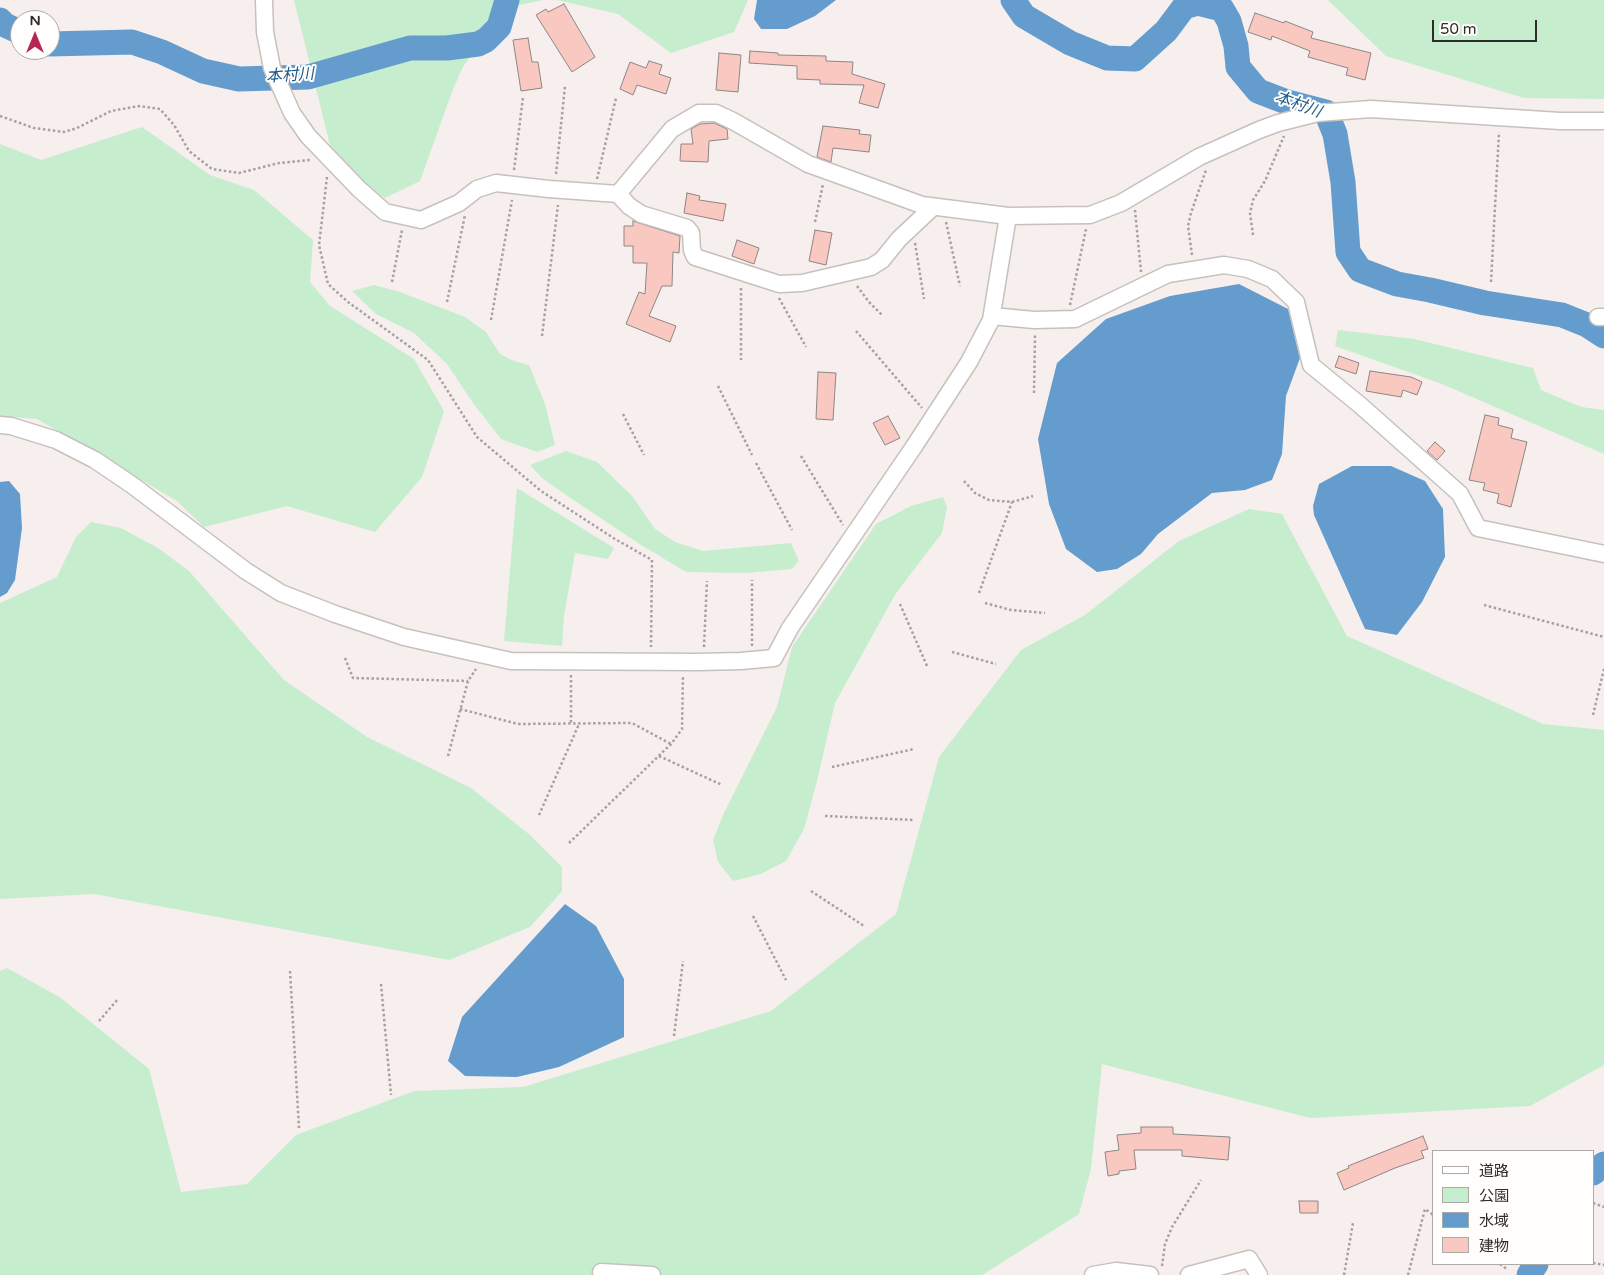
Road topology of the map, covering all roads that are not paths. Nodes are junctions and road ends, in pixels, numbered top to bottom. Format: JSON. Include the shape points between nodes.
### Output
{"nodes":[{"id":1,"x":264,"y":0,"type":"edge"},
{"id":2,"x":1604,"y":122,"type":"edge"},
{"id":3,"x":618,"y":194,"type":"junction"},
{"id":4,"x":933,"y":207,"type":"junction"},
{"id":5,"x":1008,"y":216,"type":"junction"},
{"id":6,"x":992,"y":316,"type":"junction"},
{"id":7,"x":0,"y":425,"type":"edge"},
{"id":8,"x":1604,"y":554,"type":"edge"},
{"id":9,"x":601,"y":1272,"type":"dead end"},
{"id":10,"x":1156,"y":1273,"type":"edge"},
{"id":11,"x":652,"y":1275,"type":"edge"},
{"id":12,"x":1093,"y":1275,"type":"edge"},
{"id":13,"x":1189,"y":1275,"type":"edge"},
{"id":14,"x":1259,"y":1275,"type":"edge"}],
"edges":[{"from":1,"to":3,"type":"street","via":[[265,32],[272,68],[292,112],[308,136],[386,212],[421,220],[459,203],[477,189],[496,183]]},
{"from":2,"to":5,"type":"street","via":[[1371,108],[1318,112],[1259,130],[1199,157],[1120,203],[1090,215]]},
{"from":3,"to":4,"type":"street","via":[[672,130],[699,112],[716,113],[733,121],[808,164]]},
{"from":3,"to":4,"type":"street","via":[[640,214],[686,228],[691,233],[695,257],[779,284],[802,283],[871,267],[882,260]]},
{"from":4,"to":5,"type":"street"},
{"from":5,"to":6,"type":"street"},
{"from":6,"to":7,"type":"street","via":[[964,370],[790,628],[774,658],[741,661],[511,661],[404,637],[282,593],[246,572],[95,460],[56,440]]},
{"from":6,"to":8,"type":"street","via":[[1075,319],[1168,274],[1224,265],[1248,269],[1272,279],[1296,302],[1311,365],[1460,494],[1478,528]]},
{"from":9,"to":11,"type":"street"},
{"from":10,"to":12,"type":"street","via":[[1116,1271]]},
{"from":13,"to":14,"type":"street","via":[[1249,1259]]}]}
